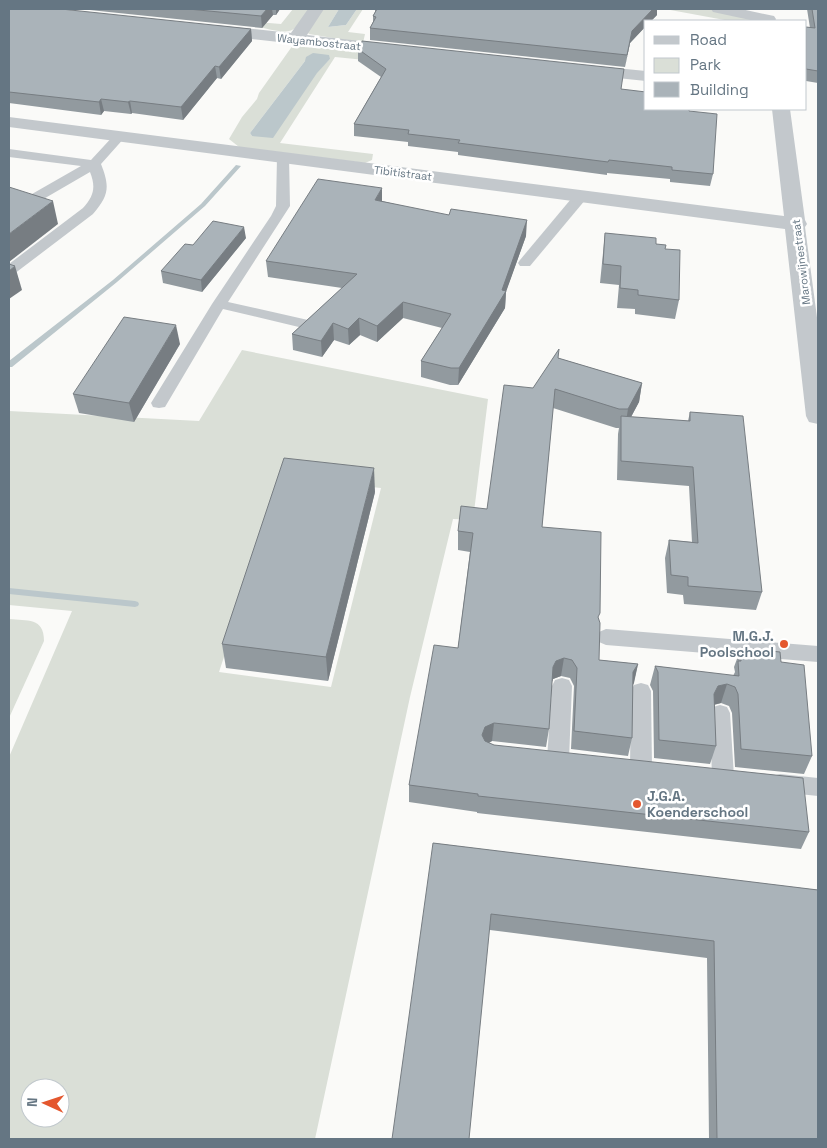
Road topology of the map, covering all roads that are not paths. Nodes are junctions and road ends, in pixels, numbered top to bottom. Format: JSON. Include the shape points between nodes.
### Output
{"nodes":[{"id":1,"x":316,"y":9,"type":"edge"},
{"id":2,"x":719,"y":9,"type":"edge"},
{"id":3,"x":767,"y":16,"type":"edge"},
{"id":4,"x":198,"y":28,"type":"edge"},
{"id":5,"x":296,"y":39,"type":"junction"},
{"id":6,"x":412,"y":52,"type":"edge"},
{"id":7,"x":568,"y":68,"type":"edge"},
{"id":8,"x":644,"y":76,"type":"edge"},
{"id":9,"x":781,"y":110,"type":"edge"},
{"id":10,"x":9,"y":122,"type":"edge"},
{"id":11,"x":120,"y":136,"type":"junction"},
{"id":12,"x":9,"y":153,"type":"edge"},
{"id":13,"x":283,"y":157,"type":"junction"},
{"id":14,"x":94,"y":164,"type":"junction"},
{"id":15,"x":581,"y":196,"type":"junction"},
{"id":16,"x":23,"y":205,"type":"edge"},
{"id":17,"x":797,"y":224,"type":"junction"},
{"id":18,"x":525,"y":263,"type":"dead end"},
{"id":19,"x":9,"y":271,"type":"edge"},
{"id":20,"x":219,"y":304,"type":"junction"},
{"id":21,"x":303,"y":323,"type":"edge"},
{"id":22,"x":159,"y":403,"type":"dead end"},
{"id":23,"x":818,"y":416,"type":"edge"},
{"id":24,"x":606,"y":637,"type":"dead end"},
{"id":25,"x":818,"y":654,"type":"edge"},
{"id":26,"x":562,"y":686,"type":"dead end"},
{"id":27,"x":641,"y":692,"type":"dead end"},
{"id":28,"x":720,"y":713,"type":"dead end"},
{"id":29,"x":558,"y":759,"type":"edge"},
{"id":30,"x":641,"y":768,"type":"edge"},
{"id":31,"x":818,"y":788,"type":"edge"}],
"edges":[{"from":1,"to":5,"type":"street"},
{"from":2,"to":3,"type":"street"},
{"from":4,"to":5,"type":"street","name":"Wayambostraat"},
{"from":5,"to":6,"type":"street","name":"Wayambostraat"},
{"from":7,"to":8,"type":"street"},
{"from":9,"to":17,"type":"street","name":"Marowijnestraat"},
{"from":10,"to":11,"type":"street","name":"Tibitistraat"},
{"from":11,"to":13,"type":"street","name":"Tibitistraat"},
{"from":11,"to":14,"type":"lane"},
{"from":12,"to":14,"type":"lane"},
{"from":13,"to":15,"type":"street","name":"Tibitistraat"},
{"from":13,"to":20,"type":"lane","via":[[283,206]]},
{"from":14,"to":16,"type":"lane"},
{"from":14,"to":19,"type":"lane","via":[[102,183],[96,202]]},
{"from":15,"to":17,"type":"street","name":"Tibitistraat"},
{"from":15,"to":18,"type":"lane"},
{"from":17,"to":23,"type":"street","name":"Marowijnestraat"},
{"from":20,"to":21,"type":"lane"},
{"from":20,"to":22,"type":"lane"},
{"from":24,"to":25,"type":"lane"},
{"from":26,"to":29,"type":"lane"},
{"from":27,"to":30,"type":"lane"},
{"from":28,"to":31,"type":"lane","via":[[731,778]]}]}
